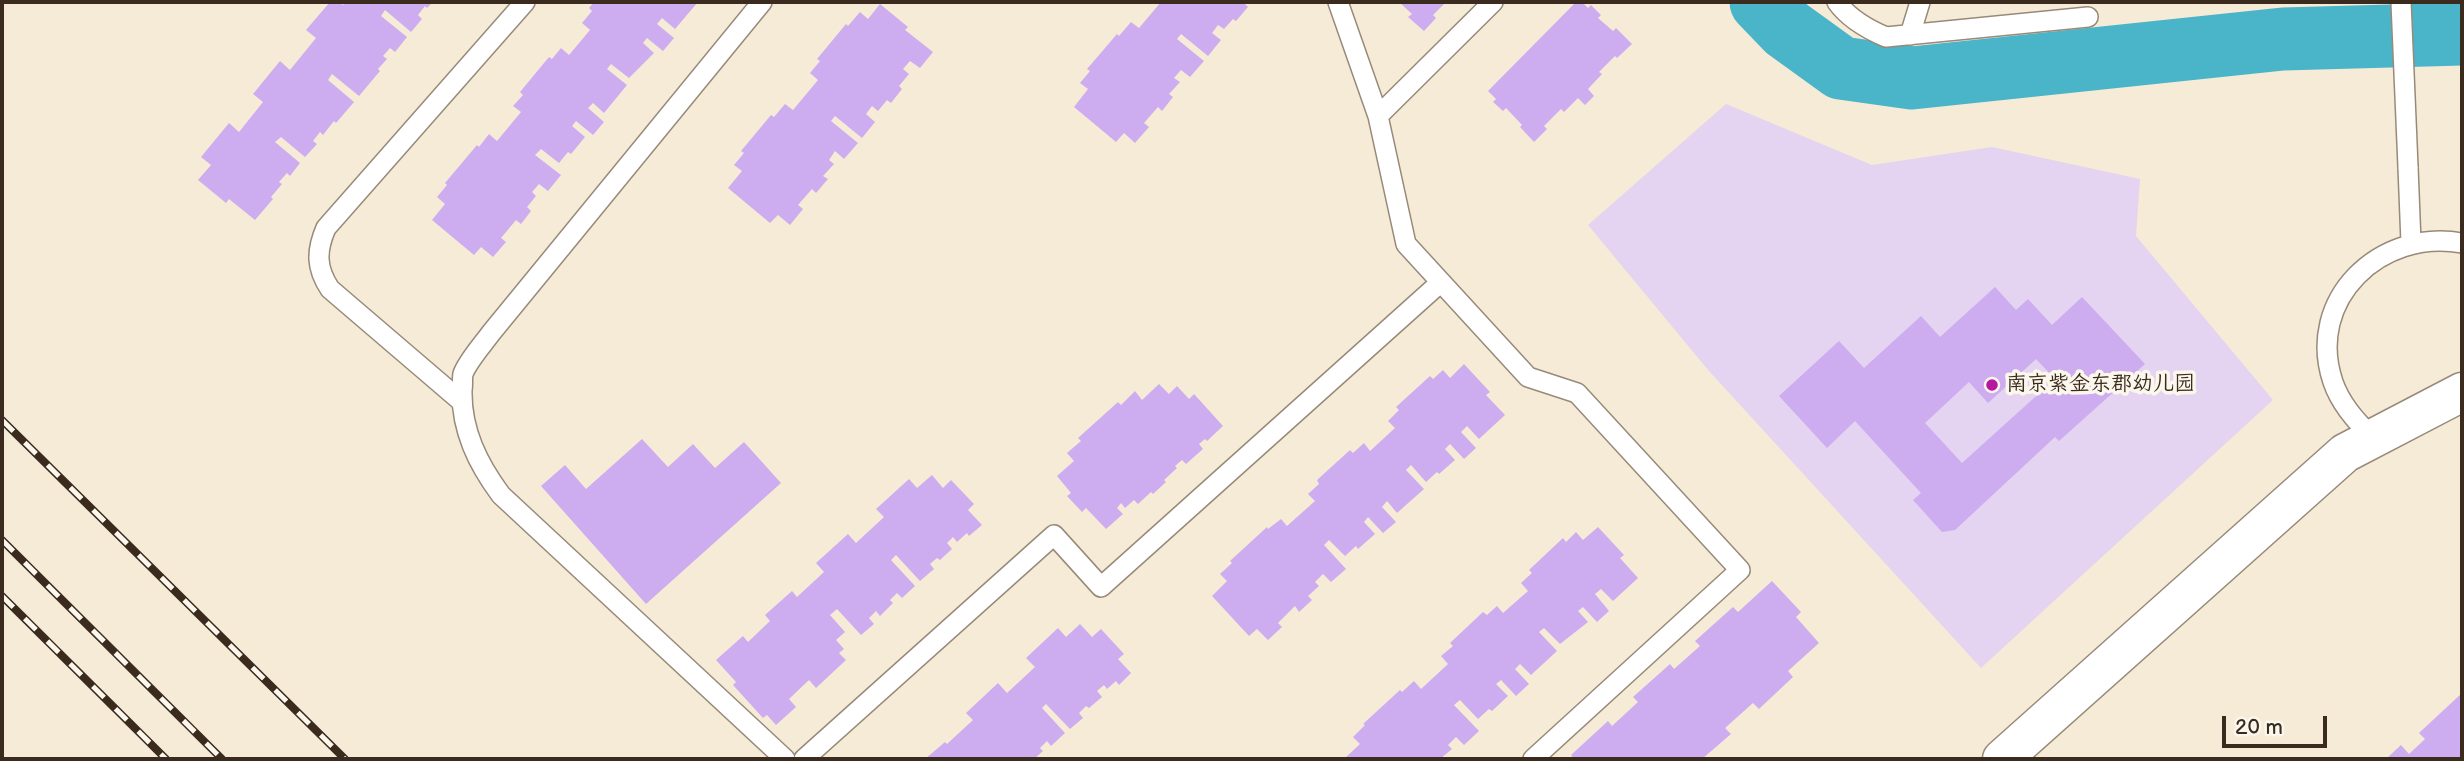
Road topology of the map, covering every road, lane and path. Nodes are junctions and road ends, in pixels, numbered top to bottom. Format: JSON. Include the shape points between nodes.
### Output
{"nodes":[{"id":1,"x":525,"y":2,"type":"edge"},
{"id":2,"x":762,"y":2,"type":"edge"},
{"id":3,"x":1338,"y":2,"type":"edge"},
{"id":4,"x":1493,"y":2,"type":"edge"},
{"id":5,"x":1837,"y":2,"type":"edge"},
{"id":6,"x":1920,"y":2,"type":"edge"},
{"id":7,"x":2401,"y":2,"type":"edge"},
{"id":8,"x":2088,"y":17,"type":"dead end"},
{"id":9,"x":1910,"y":35,"type":"junction"},
{"id":10,"x":1378,"y":116,"type":"junction"},
{"id":11,"x":2411,"y":243,"type":"junction"},
{"id":12,"x":2462,"y":243,"type":"edge"},
{"id":13,"x":1441,"y":282,"type":"junction"},
{"id":14,"x":2462,"y":392,"type":"edge"},
{"id":15,"x":462,"y":402,"type":"junction"},
{"id":16,"x":2374,"y":438,"type":"junction"},
{"id":17,"x":785,"y":759,"type":"edge"},
{"id":18,"x":804,"y":759,"type":"edge"},
{"id":19,"x":1533,"y":759,"type":"edge"},
{"id":20,"x":2002,"y":759,"type":"edge"}],
"edges":[{"from":1,"to":15,"type":"lane","via":[[326,228],[320,241],[319,266],[330,289]]},
{"from":2,"to":15,"type":"lane","via":[[491,333],[463,374]]},
{"from":3,"to":10,"type":"lane"},
{"from":4,"to":10,"type":"lane"},
{"from":5,"to":9,"type":"lane","via":[[1869,30],[1886,37]]},
{"from":6,"to":9,"type":"lane"},
{"from":7,"to":11,"type":"lane","bridge":true},
{"from":8,"to":9,"type":"lane"},
{"from":10,"to":13,"type":"lane","via":[[1406,244]]},
{"from":11,"to":12,"type":"lane","via":[[2445,239]]},
{"from":11,"to":16,"type":"lane","via":[[2378,256],[2360,272],[2339,300],[2329,334],[2328,358],[2342,403]]},
{"from":13,"to":18,"type":"lane","via":[[1101,587],[1054,535]]},
{"from":13,"to":19,"type":"lane","via":[[1528,377],[1577,393],[1740,570]]},
{"from":14,"to":16,"type":"street"},
{"from":15,"to":17,"type":"lane","via":[[474,453],[501,495]]},
{"from":16,"to":20,"type":"street","via":[[2345,453]]}]}
